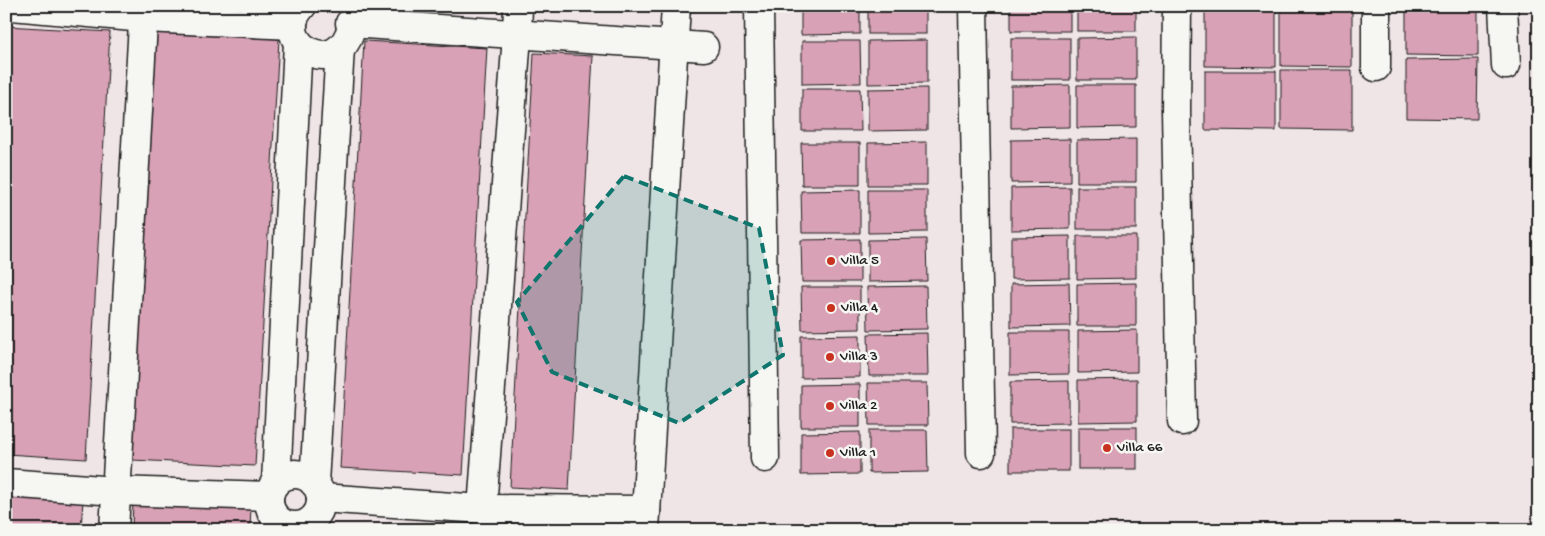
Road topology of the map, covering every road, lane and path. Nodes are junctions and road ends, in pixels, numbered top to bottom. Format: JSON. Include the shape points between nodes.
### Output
{"nodes":[{"id":1,"x":12,"y":6,"type":"edge"},
{"id":2,"x":518,"y":6,"type":"edge"},
{"id":3,"x":676,"y":6,"type":"edge"},
{"id":4,"x":759,"y":6,"type":"edge"},
{"id":5,"x":973,"y":6,"type":"edge"},
{"id":6,"x":1176,"y":6,"type":"edge"},
{"id":7,"x":1376,"y":6,"type":"edge"},
{"id":8,"x":1504,"y":6,"type":"edge"},
{"id":9,"x":344,"y":11,"type":"edge"},
{"id":10,"x":144,"y":12,"type":"edge"},
{"id":11,"x":299,"y":18,"type":"edge"},
{"id":12,"x":517,"y":35,"type":"junction"},
{"id":13,"x":674,"y":45,"type":"junction"},
{"id":14,"x":704,"y":47,"type":"dead end"},
{"id":15,"x":340,"y":48,"type":"junction"},
{"id":16,"x":1506,"y":65,"type":"dead end"},
{"id":17,"x":1376,"y":67,"type":"dead end"},
{"id":18,"x":1182,"y":421,"type":"dead end"},
{"id":19,"x":981,"y":453,"type":"dead end"},
{"id":20,"x":765,"y":458,"type":"dead end"},
{"id":21,"x":6,"y":483,"type":"edge"},
{"id":22,"x":116,"y":491,"type":"junction"},
{"id":23,"x":275,"y":507,"type":"edge"},
{"id":24,"x":314,"y":508,"type":"edge"},
{"id":25,"x":482,"y":509,"type":"junction"},
{"id":26,"x":646,"y":520,"type":"edge"},
{"id":27,"x":114,"y":530,"type":"edge"}],
"edges":[{"from":1,"to":10,"type":"street"},
{"from":2,"to":12,"type":"street"},
{"from":3,"to":13,"type":"street"},
{"from":4,"to":20,"type":"street"},
{"from":5,"to":19,"type":"street"},
{"from":6,"to":18,"type":"street"},
{"from":7,"to":17,"type":"street"},
{"from":8,"to":16,"type":"street"},
{"from":9,"to":12,"type":"street"},
{"from":9,"to":15,"type":"street","via":[[350,33]]},
{"from":10,"to":11,"type":"street"},
{"from":10,"to":22,"type":"street"},
{"from":11,"to":15,"type":"street","via":[[305,50],[323,55]]},
{"from":11,"to":23,"type":"street"},
{"from":12,"to":13,"type":"street"},
{"from":12,"to":25,"type":"street"},
{"from":13,"to":14,"type":"street"},
{"from":13,"to":26,"type":"street"},
{"from":15,"to":24,"type":"street"},
{"from":21,"to":22,"type":"street"},
{"from":22,"to":23,"type":"street"},
{"from":22,"to":27,"type":"street"},
{"from":23,"to":24,"type":"street","via":[[285,525],[293,526],[302,525]]},
{"from":23,"to":24,"type":"street","via":[[283,477],[299,475],[307,478]]},
{"from":24,"to":25,"type":"street"},
{"from":25,"to":26,"type":"street"}]}
